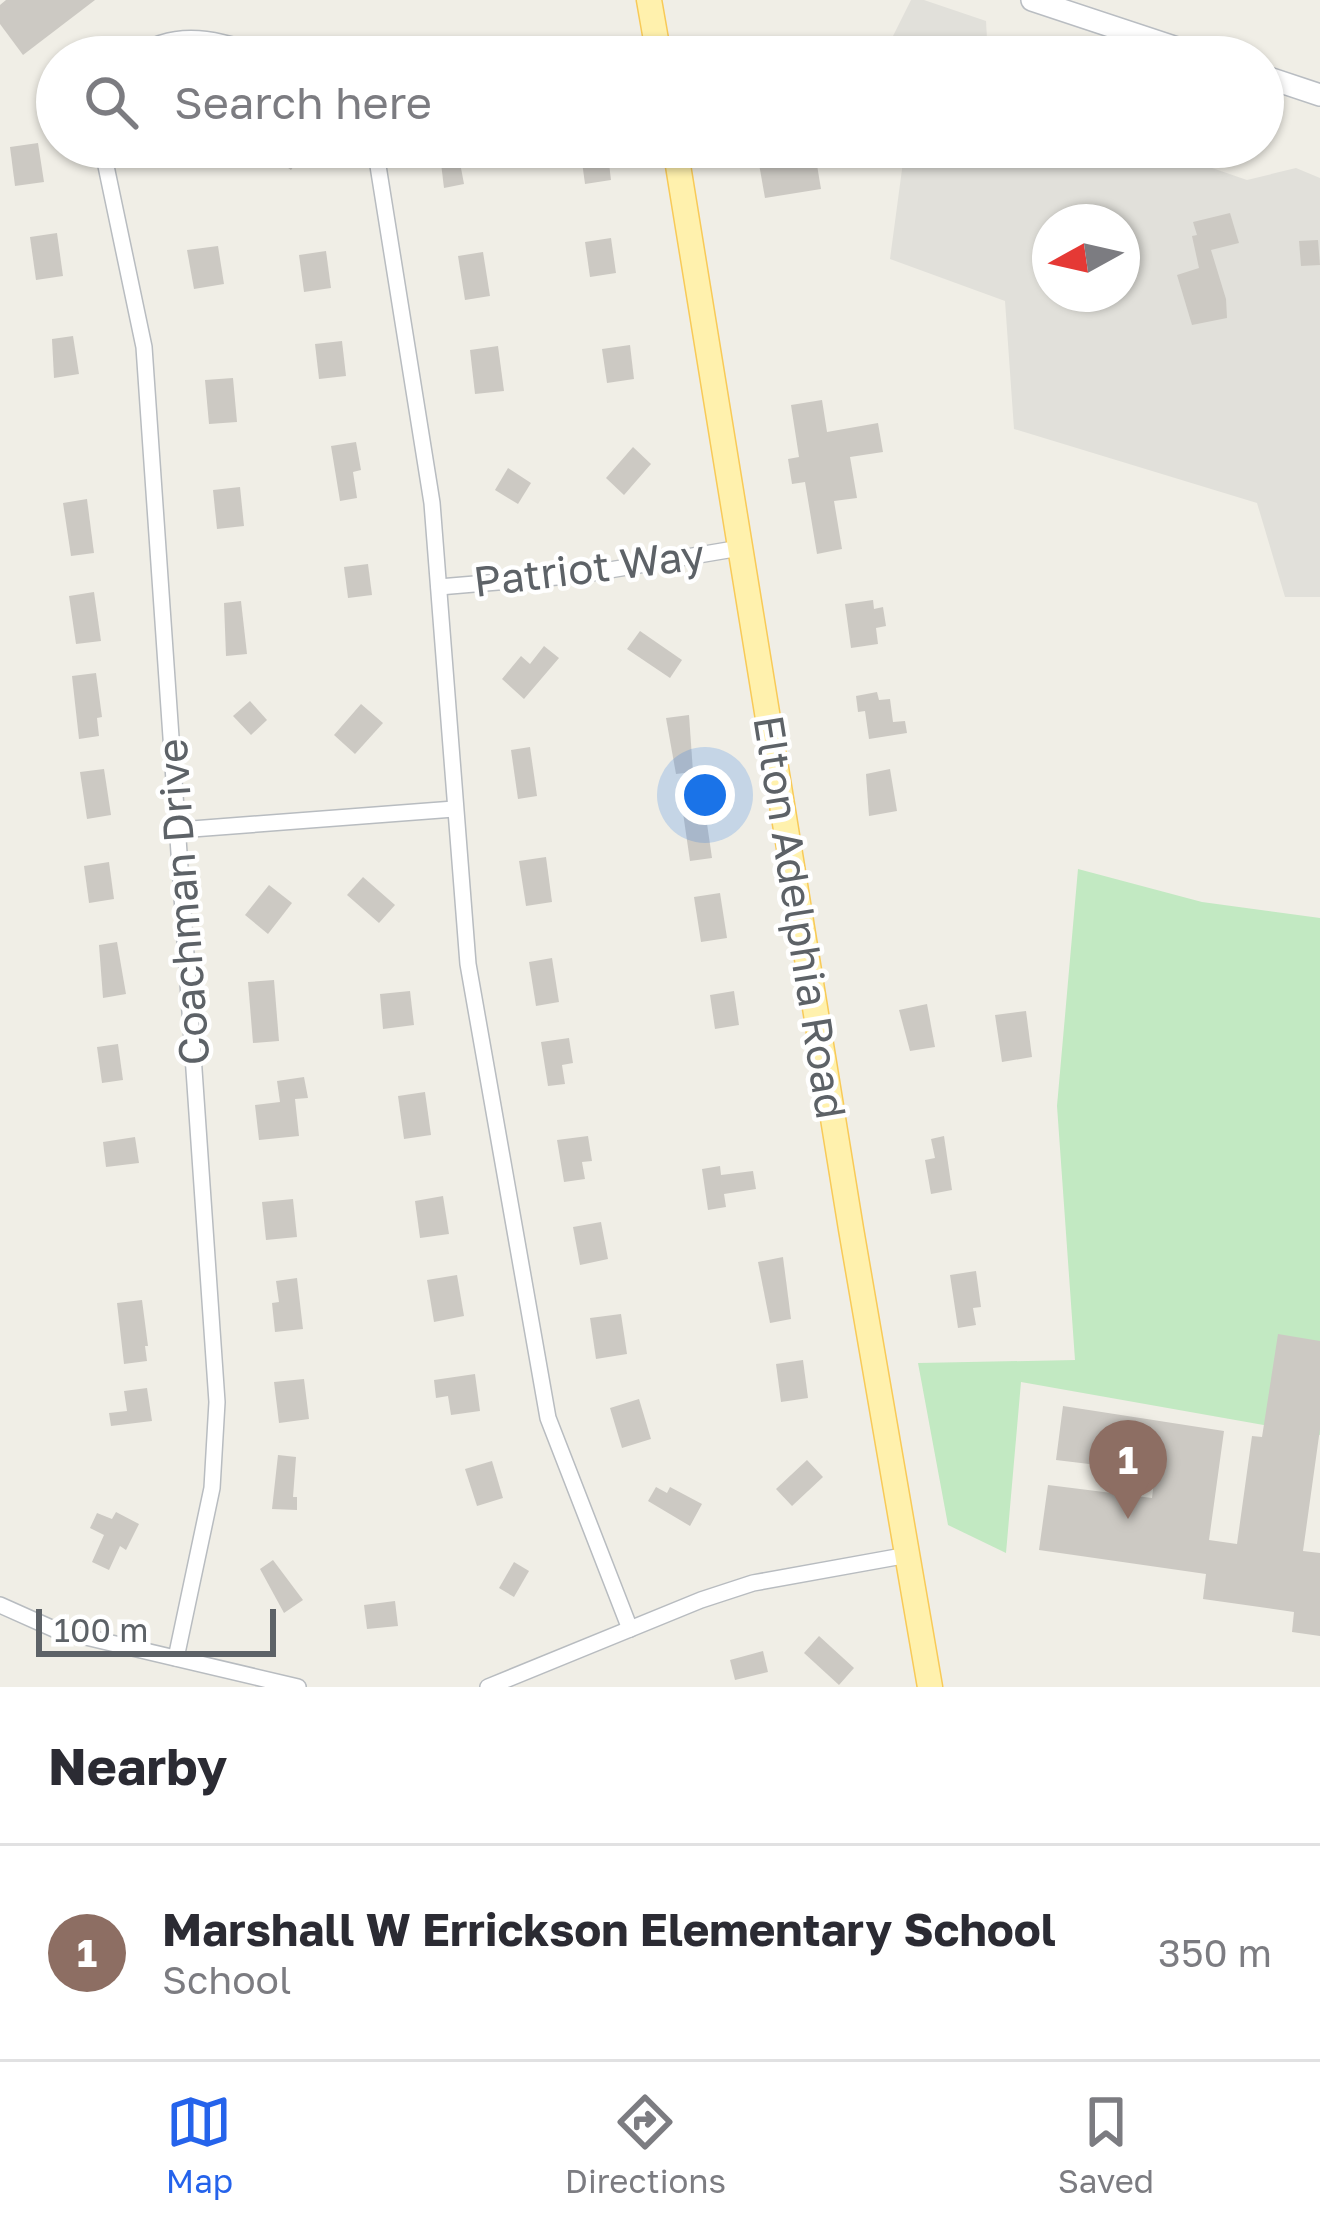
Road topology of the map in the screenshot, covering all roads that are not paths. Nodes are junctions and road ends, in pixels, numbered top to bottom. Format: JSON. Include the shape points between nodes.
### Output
{"nodes":[{"id":1,"x":650,"y":0,"type":"edge"},
{"id":2,"x":1032,"y":0,"type":"edge"},
{"id":3,"x":656,"y":36,"type":"edge"},
{"id":4,"x":1141,"y":36,"type":"edge"},
{"id":5,"x":1284,"y":83,"type":"edge"},
{"id":6,"x":1320,"y":95,"type":"edge"},
{"id":7,"x":106,"y":168,"type":"edge"},
{"id":8,"x":378,"y":168,"type":"edge"},
{"id":9,"x":677,"y":168,"type":"edge"},
{"id":10,"x":740,"y":548,"type":"junction"},
{"id":11,"x":439,"y":587,"type":"junction"},
{"id":12,"x":454,"y":809,"type":"junction"},
{"id":13,"x":179,"y":830,"type":"junction"},
{"id":14,"x":908,"y":1555,"type":"junction"},
{"id":15,"x":0,"y":1605,"type":"edge"},
{"id":16,"x":630,"y":1629,"type":"junction"},
{"id":17,"x":176,"y":1658,"type":"junction"},
{"id":18,"x":298,"y":1687,"type":"edge"},
{"id":19,"x":488,"y":1687,"type":"edge"},
{"id":20,"x":930,"y":1687,"type":"edge"}],
"edges":[{"from":1,"to":3,"type":"main road"},
{"from":2,"to":4,"type":"main road"},
{"from":5,"to":6,"type":"main road"},
{"from":7,"to":13,"type":"street","name":"Coachman Drive","via":[[144,347]]},
{"from":8,"to":11,"type":"street"},
{"from":9,"to":10,"type":"main road","name":"Elton Adelphia Road"},
{"from":10,"to":11,"type":"street","name":"Patriot Way","via":[[580,575]]},
{"from":10,"to":14,"type":"main road","name":"Elton Adelphia Road"},
{"from":11,"to":12,"type":"street"},
{"from":12,"to":13,"type":"street"},
{"from":12,"to":16,"type":"street","via":[[467,964],[539,1379],[558,1451]]},
{"from":13,"to":17,"type":"street","name":"Coachman Drive","via":[[217,1402],[212,1488]]},
{"from":14,"to":16,"type":"street","via":[[753,1583]]},
{"from":14,"to":20,"type":"main road","name":"Elton Adelphia Road"},
{"from":15,"to":17,"type":"street","via":[[56,1630]]},
{"from":16,"to":19,"type":"street"},
{"from":17,"to":18,"type":"street"}]}
